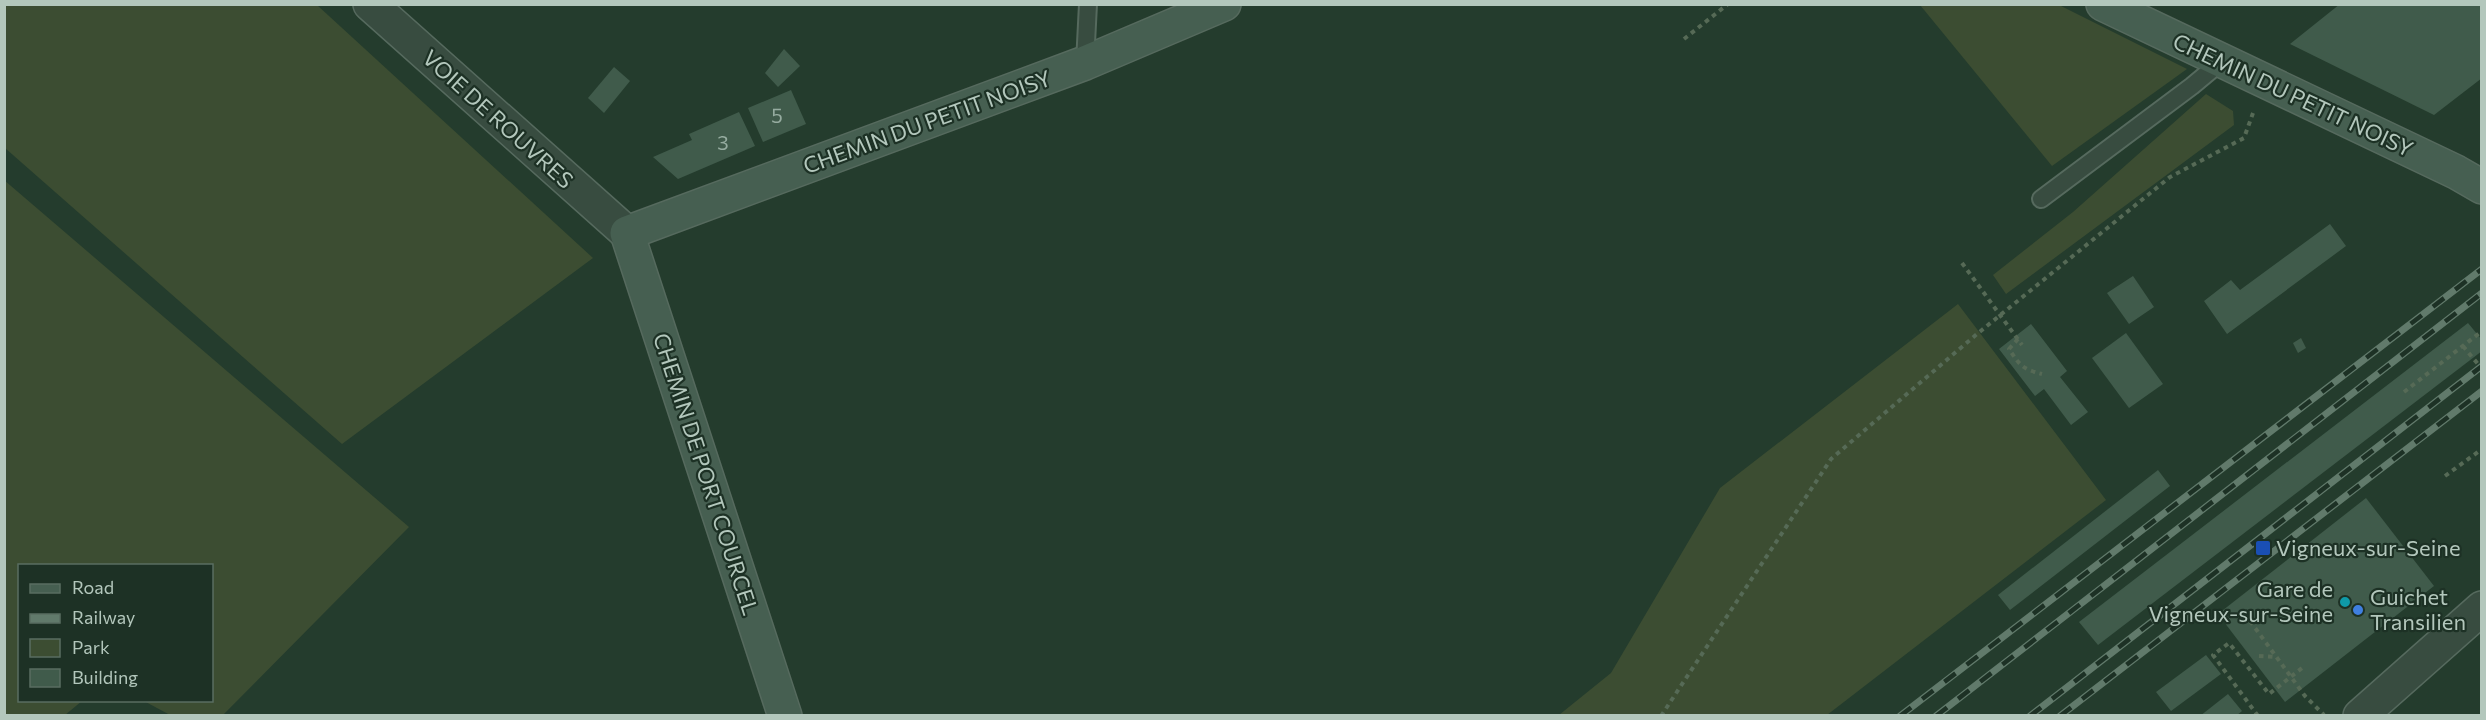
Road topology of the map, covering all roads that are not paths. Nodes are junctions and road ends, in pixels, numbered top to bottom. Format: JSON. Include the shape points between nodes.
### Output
{"nodes":[{"id":1,"x":370,"y":4,"type":"edge"},
{"id":2,"x":1088,"y":4,"type":"edge"},
{"id":3,"x":1224,"y":4,"type":"edge"},
{"id":4,"x":2103,"y":4,"type":"edge"},
{"id":5,"x":2222,"y":61,"type":"junction"},
{"id":6,"x":1085,"y":63,"type":"junction"},
{"id":7,"x":2481,"y":188,"type":"edge"},
{"id":8,"x":2041,"y":199,"type":"dead end"},
{"id":9,"x":627,"y":233,"type":"junction"},
{"id":10,"x":2481,"y":608,"type":"edge"},
{"id":11,"x":785,"y":716,"type":"edge"},
{"id":12,"x":2360,"y":716,"type":"edge"}],
"edges":[{"from":1,"to":9,"type":"street","name":"VOIE DE ROUVRES"},
{"from":2,"to":6,"type":"lane"},
{"from":3,"to":6,"type":"street","name":"CHEMIN DU PETIT NOISY"},
{"from":4,"to":5,"type":"street","name":"CHEMIN DU PETIT NOISY"},
{"from":5,"to":7,"type":"street","name":"CHEMIN DU PETIT NOISY","via":[[2446,167]]},
{"from":5,"to":8,"type":"lane"},
{"from":6,"to":9,"type":"street","name":"CHEMIN DU PETIT NOISY"},
{"from":9,"to":11,"type":"street","name":"CHEMIN DE PORT COURCEL"},
{"from":10,"to":12,"type":"street"}]}
